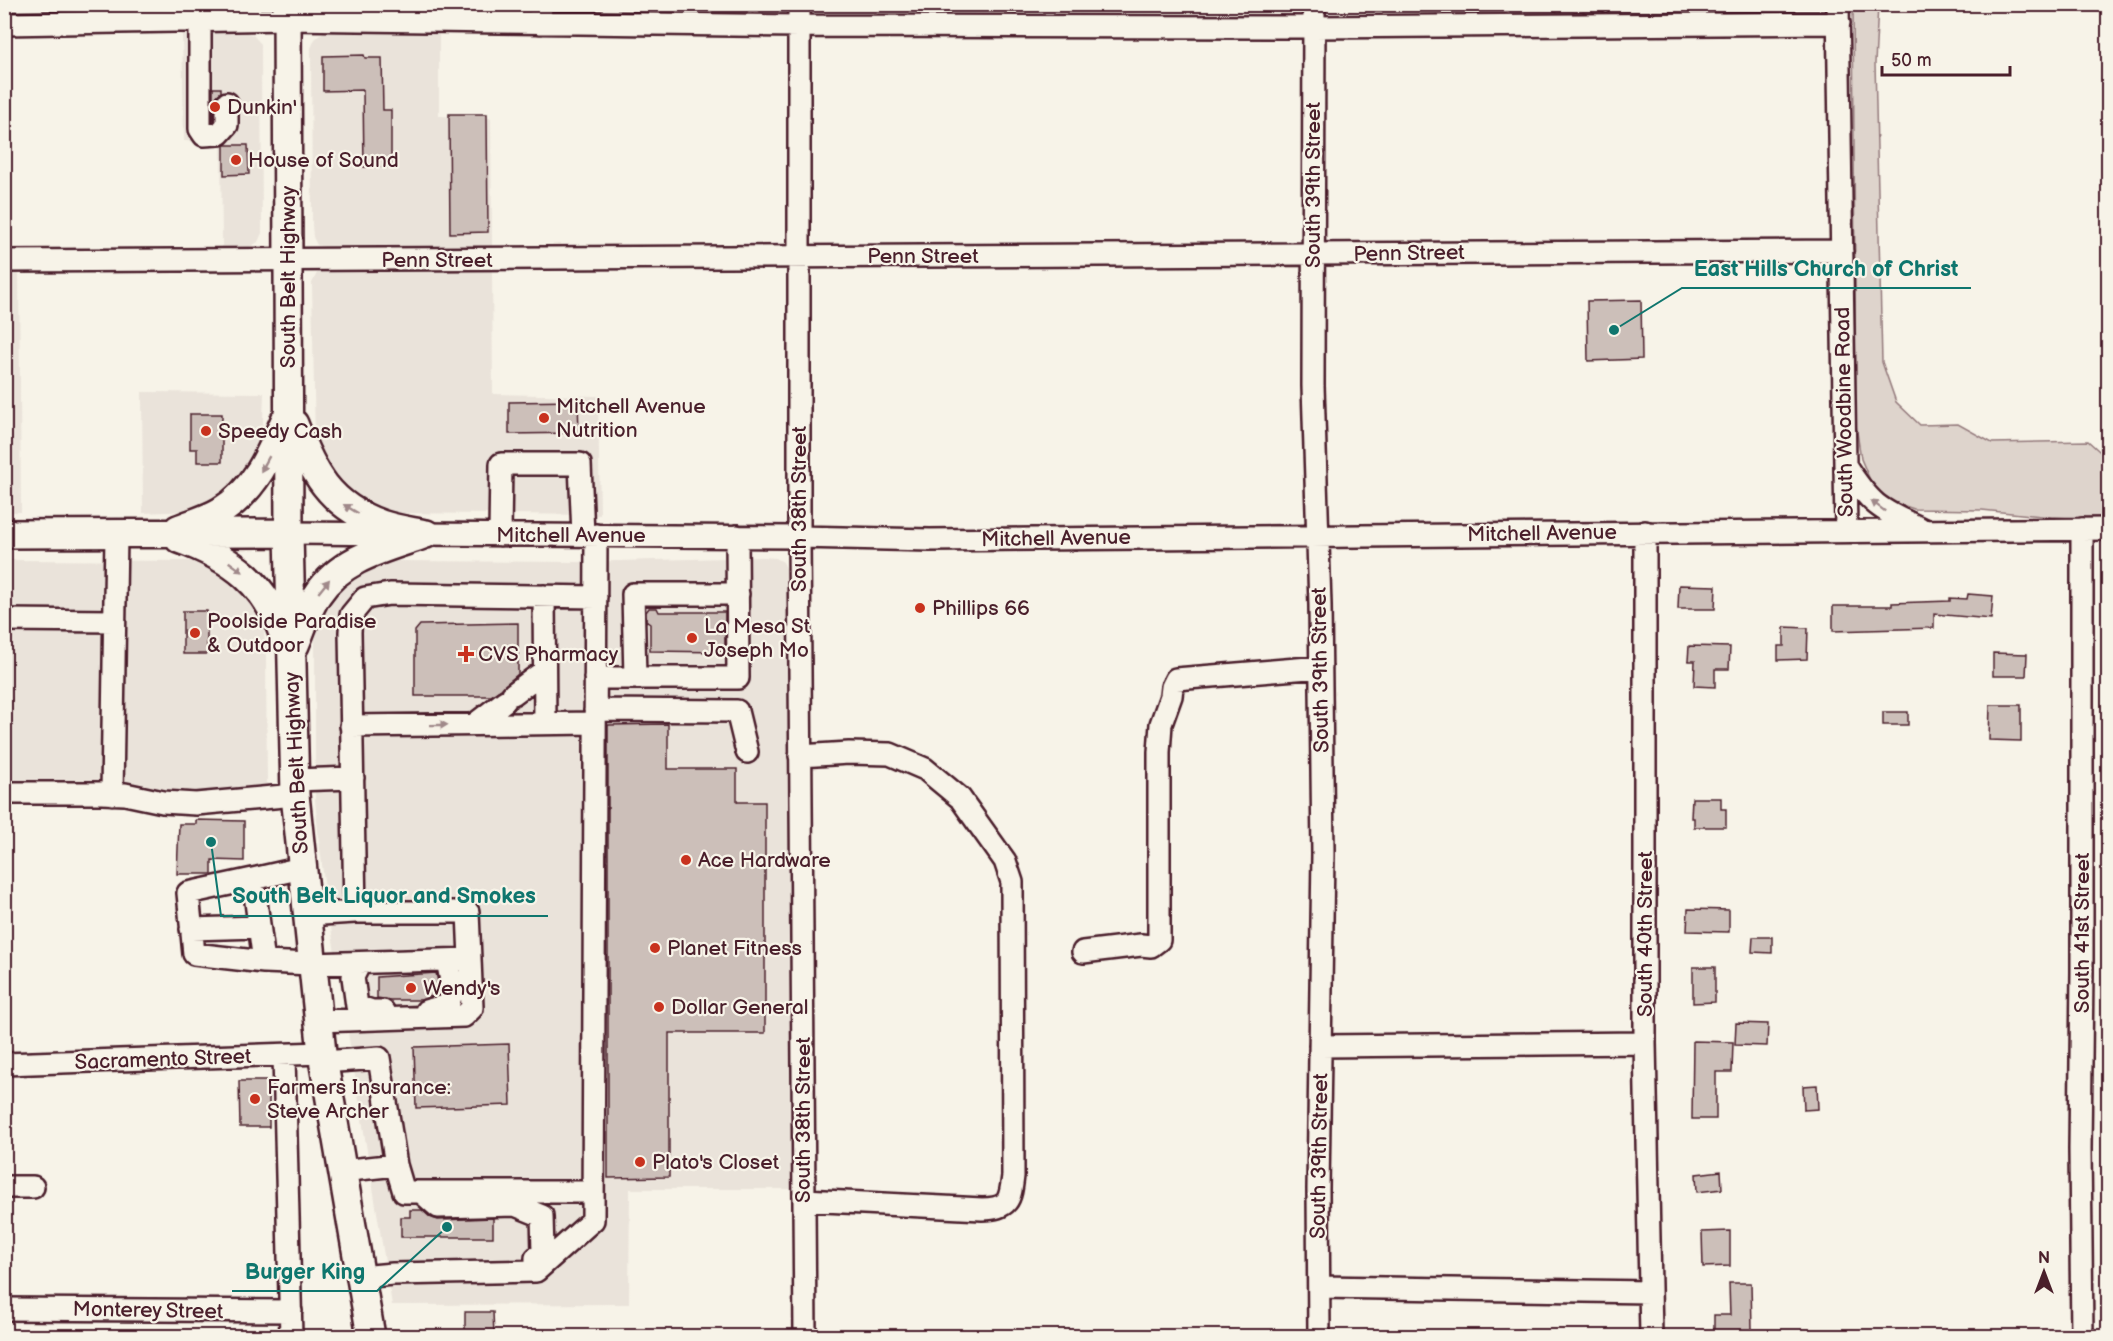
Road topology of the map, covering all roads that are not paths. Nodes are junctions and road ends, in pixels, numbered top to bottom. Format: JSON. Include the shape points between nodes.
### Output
{"nodes":[{"id":1,"x":799,"y":4,"type":"edge"},
{"id":2,"x":1314,"y":4,"type":"edge"},
{"id":3,"x":287,"y":12,"type":"edge"},
{"id":4,"x":374,"y":12,"type":"edge"},
{"id":5,"x":540,"y":14,"type":"edge"},
{"id":6,"x":1838,"y":14,"type":"edge"},
{"id":7,"x":195,"y":21,"type":"junction"},
{"id":8,"x":4,"y":24,"type":"edge"},
{"id":9,"x":799,"y":26,"type":"junction"},
{"id":10,"x":1314,"y":27,"type":"junction"},
{"id":11,"x":227,"y":104,"type":"dead end"},
{"id":12,"x":1842,"y":251,"type":"junction"},
{"id":13,"x":1312,"y":254,"type":"junction"},
{"id":14,"x":800,"y":256,"type":"junction"},
{"id":15,"x":4,"y":261,"type":"edge"},
{"id":16,"x":288,"y":261,"type":"junction"},
{"id":17,"x":289,"y":411,"type":"junction"},
{"id":18,"x":1845,"y":465,"type":"junction"},
{"id":19,"x":2082,"y":529,"type":"junction"},
{"id":20,"x":2109,"y":529,"type":"edge"},
{"id":21,"x":1926,"y":530,"type":"junction"},
{"id":22,"x":1846,"y":531,"type":"junction"},
{"id":23,"x":1645,"y":532,"type":"junction"},
{"id":24,"x":289,"y":533,"type":"junction"},
{"id":25,"x":4,"y":534,"type":"edge"},
{"id":26,"x":116,"y":534,"type":"junction"},
{"id":27,"x":164,"y":534,"type":"junction"},
{"id":28,"x":426,"y":534,"type":"junction"},
{"id":29,"x":500,"y":535,"type":"junction"},
{"id":30,"x":590,"y":535,"type":"junction"},
{"id":31,"x":737,"y":536,"type":"junction"},
{"id":32,"x":1317,"y":536,"type":"junction"},
{"id":33,"x":799,"y":537,"type":"junction"},
{"id":34,"x":738,"y":594,"type":"junction"},
{"id":35,"x":544,"y":596,"type":"junction"},
{"id":36,"x":596,"y":597,"type":"junction"},
{"id":37,"x":4,"y":620,"type":"edge"},
{"id":38,"x":114,"y":621,"type":"junction"},
{"id":39,"x":291,"y":658,"type":"junction"},
{"id":40,"x":1321,"y":667,"type":"junction"},
{"id":41,"x":544,"y":671,"type":"junction"},
{"id":42,"x":596,"y":678,"type":"junction"},
{"id":43,"x":635,"y":678,"type":"junction"},
{"id":44,"x":595,"y":716,"type":"junction"},
{"id":45,"x":545,"y":723,"type":"junction"},
{"id":46,"x":475,"y":724,"type":"junction"},
{"id":47,"x":351,"y":726,"type":"junction"},
{"id":48,"x":747,"y":752,"type":"dead end"},
{"id":49,"x":800,"y":756,"type":"junction"},
{"id":50,"x":352,"y":778,"type":"junction"},
{"id":51,"x":295,"y":787,"type":"junction"},
{"id":52,"x":4,"y":793,"type":"edge"},
{"id":53,"x":112,"y":794,"type":"junction"},
{"id":54,"x":302,"y":868,"type":"junction"},
{"id":55,"x":253,"y":879,"type":"junction"},
{"id":56,"x":354,"y":912,"type":"junction"},
{"id":57,"x":306,"y":915,"type":"junction"},
{"id":58,"x":259,"y":927,"type":"junction"},
{"id":59,"x":192,"y":929,"type":"junction"},
{"id":60,"x":1083,"y":952,"type":"dead end"},
{"id":61,"x":470,"y":959,"type":"junction"},
{"id":62,"x":447,"y":960,"type":"junction"},
{"id":63,"x":264,"y":962,"type":"junction"},
{"id":64,"x":360,"y":963,"type":"junction"},
{"id":65,"x":312,"y":964,"type":"junction"},
{"id":66,"x":318,"y":1021,"type":"junction"},
{"id":67,"x":1645,"y":1043,"type":"junction"},
{"id":68,"x":1320,"y":1047,"type":"junction"},
{"id":69,"x":284,"y":1056,"type":"junction"},
{"id":70,"x":322,"y":1057,"type":"junction"},
{"id":71,"x":4,"y":1064,"type":"edge"},
{"id":72,"x":396,"y":1165,"type":"junction"},
{"id":73,"x":341,"y":1171,"type":"junction"},
{"id":74,"x":4,"y":1187,"type":"edge"},
{"id":75,"x":33,"y":1187,"type":"dead end"},
{"id":76,"x":421,"y":1192,"type":"junction"},
{"id":77,"x":593,"y":1192,"type":"junction"},
{"id":78,"x":804,"y":1200,"type":"junction"},
{"id":79,"x":536,"y":1265,"type":"junction"},
{"id":80,"x":360,"y":1277,"type":"junction"},
{"id":81,"x":1318,"y":1287,"type":"junction"},
{"id":82,"x":1650,"y":1292,"type":"junction"},
{"id":83,"x":4,"y":1309,"type":"edge"},
{"id":84,"x":291,"y":1311,"type":"junction"},
{"id":85,"x":291,"y":1336,"type":"edge"},
{"id":86,"x":371,"y":1336,"type":"edge"},
{"id":87,"x":805,"y":1336,"type":"edge"},
{"id":88,"x":1319,"y":1336,"type":"edge"},
{"id":89,"x":1651,"y":1336,"type":"edge"},
{"id":90,"x":2082,"y":1336,"type":"edge"}],
"edges":[{"from":1,"to":9,"type":"street","name":"South 38th Street"},
{"from":2,"to":10,"type":"street","name":"South 39th Street"},
{"from":3,"to":4,"type":"street"},
{"from":3,"to":7,"type":"street"},
{"from":3,"to":16,"type":"main road","name":"South Belt Highway"},
{"from":4,"to":5,"type":"street"},
{"from":5,"to":9,"type":"street"},
{"from":6,"to":10,"type":"street"},
{"from":6,"to":12,"type":"street","name":"South Woodbine Road"},
{"from":7,"to":8,"type":"street"},
{"from":7,"to":11,"type":"street","via":[[191,114],[204,135],[219,134],[227,125]]},
{"from":9,"to":10,"type":"street"},
{"from":9,"to":14,"type":"street","name":"South 38th Street"},
{"from":10,"to":13,"type":"street","name":"South 39th Street"},
{"from":12,"to":13,"type":"street","name":"Penn Street"},
{"from":12,"to":18,"type":"street","name":"South Woodbine Road"},
{"from":13,"to":14,"type":"street","name":"Penn Street"},
{"from":13,"to":32,"type":"street","name":"South 39th Street"},
{"from":14,"to":16,"type":"street","name":"Penn Street"},
{"from":14,"to":33,"type":"street","name":"South 38th Street"},
{"from":15,"to":16,"type":"street","name":"Penn Street"},
{"from":16,"to":17,"type":"main road","name":"South Belt Highway"},
{"from":17,"to":24,"type":"main road","name":"South Belt Highway"},
{"from":17,"to":27,"type":"main road","one_way":true,"via":[[271,453],[256,479],[240,496],[221,511]]},
{"from":28,"to":17,"type":"main road","one_way":true,"via":[[382,525],[340,503],[311,465]]},
{"from":21,"to":18,"type":"street","one_way":true,"via":[[1874,504]]},
{"from":18,"to":22,"type":"street","name":"South Woodbine Road"},
{"from":19,"to":20,"type":"street","name":"Mitchell Avenue"},
{"from":19,"to":21,"type":"street","name":"Mitchell Avenue"},
{"from":19,"to":90,"type":"street","name":"South 41st Street"},
{"from":21,"to":22,"type":"street","name":"Mitchell Avenue"},
{"from":22,"to":23,"type":"street","name":"Mitchell Avenue"},
{"from":23,"to":32,"type":"street","name":"Mitchell Avenue"},
{"from":23,"to":67,"type":"street","name":"South 40th Street"},
{"from":24,"to":27,"type":"main road","name":"Mitchell Avenue"},
{"from":24,"to":28,"type":"street","name":"Mitchell Avenue"},
{"from":24,"to":39,"type":"main road","name":"South Belt Highway"},
{"from":25,"to":26,"type":"main road","name":"Mitchell Avenue"},
{"from":26,"to":27,"type":"main road","name":"Mitchell Avenue"},
{"from":26,"to":38,"type":"street"},
{"from":27,"to":39,"type":"main road","one_way":true,"via":[[197,545],[235,565],[256,584],[271,605]]},
{"from":28,"to":29,"type":"street","name":"Mitchell Avenue"},
{"from":39,"to":28,"type":"main road","one_way":true,"via":[[317,595],[333,574],[361,557]]},
{"from":29,"to":30,"type":"street","name":"Mitchell Avenue"},
{"from":29,"to":30,"type":"street","via":[[501,464],[580,464]]},
{"from":30,"to":31,"type":"street","name":"Mitchell Avenue"},
{"from":30,"to":36,"type":"street"},
{"from":31,"to":33,"type":"street","name":"Mitchell Avenue"},
{"from":31,"to":34,"type":"street"},
{"from":32,"to":33,"type":"street","name":"Mitchell Avenue","via":[[930,540]]},
{"from":32,"to":40,"type":"street","name":"South 39th Street"},
{"from":33,"to":49,"type":"street","name":"South 38th Street"},
{"from":34,"to":43,"type":"street","via":[[738,678]]},
{"from":34,"to":43,"type":"street","via":[[633,594]]},
{"from":35,"to":36,"type":"street"},
{"from":35,"to":41,"type":"street"},
{"from":35,"to":47,"type":"street","via":[[390,594],[365,598],[351,615],[350,624]]},
{"from":36,"to":42,"type":"street"},
{"from":37,"to":38,"type":"street"},
{"from":38,"to":53,"type":"street"},
{"from":39,"to":51,"type":"main road","name":"South Belt Highway"},
{"from":40,"to":60,"type":"street","via":[[1176,679],[1161,724],[1159,752],[1159,940],[1151,946]]},
{"from":40,"to":68,"type":"street","name":"South 39th Street"},
{"from":41,"to":45,"type":"street"},
{"from":41,"to":46,"type":"street"},
{"from":42,"to":43,"type":"street"},
{"from":42,"to":44,"type":"street"},
{"from":44,"to":45,"type":"street"},
{"from":44,"to":48,"type":"street","via":[[737,711]]},
{"from":44,"to":77,"type":"street"},
{"from":45,"to":46,"type":"street"},
{"from":47,"to":46,"type":"street","one_way":true},
{"from":47,"to":50,"type":"street"},
{"from":49,"to":78,"type":"street","name":"South 38th Street"},
{"from":49,"to":78,"type":"street","via":[[890,754],[925,769],[960,798],[1005,861],[1012,882],[1013,1176],[1006,1204],[999,1209],[982,1209]]},
{"from":50,"to":51,"type":"street"},
{"from":50,"to":56,"type":"street"},
{"from":51,"to":53,"type":"street","via":[[196,804]]},
{"from":51,"to":54,"type":"main road","name":"South Belt Highway"},
{"from":52,"to":53,"type":"street"},
{"from":54,"to":55,"type":"street"},
{"from":54,"to":57,"type":"main road","name":"South Belt Highway"},
{"from":55,"to":58,"type":"street"},
{"from":55,"to":59,"type":"street","via":[[188,893]]},
{"from":56,"to":57,"type":"street"},
{"from":56,"to":61,"type":"street","via":[[468,912]]},
{"from":57,"to":65,"type":"main road","name":"South Belt Highway"},
{"from":58,"to":59,"type":"street"},
{"from":58,"to":63,"type":"street"},
{"from":59,"to":63,"type":"street","via":[[194,954]]},
{"from":61,"to":62,"type":"street"},
{"from":61,"to":66,"type":"street","via":[[472,1008],[464,1016]]},
{"from":62,"to":64,"type":"street"},
{"from":62,"to":64,"type":"street","via":[[453,991],[448,1005],[432,1011],[372,1011],[357,1006],[353,977]]},
{"from":63,"to":65,"type":"street"},
{"from":64,"to":65,"type":"street"},
{"from":65,"to":66,"type":"main road","name":"South Belt Highway"},
{"from":66,"to":70,"type":"main road","name":"South Belt Highway"},
{"from":67,"to":68,"type":"street"},
{"from":67,"to":82,"type":"street","name":"South 40th Street"},
{"from":68,"to":81,"type":"street","name":"South 39th Street"},
{"from":69,"to":70,"type":"street","name":"Sacramento Street"},
{"from":69,"to":71,"type":"street","name":"Sacramento Street"},
{"from":69,"to":84,"type":"street"},
{"from":70,"to":72,"type":"street","name":"Sacramento Street","via":[[380,1058]]},
{"from":70,"to":73,"type":"main road","name":"South Belt Highway"},
{"from":72,"to":73,"type":"street"},
{"from":72,"to":76,"type":"street","via":[[404,1192]]},
{"from":73,"to":80,"type":"main road","name":"South Belt Highway"},
{"from":74,"to":75,"type":"street"},
{"from":76,"to":77,"type":"street"},
{"from":76,"to":79,"type":"street","via":[[438,1207],[515,1205],[542,1216],[543,1252]]},
{"from":77,"to":79,"type":"street","via":[[593,1220]]},
{"from":78,"to":87,"type":"street","name":"South 38th Street"},
{"from":79,"to":80,"type":"street"},
{"from":80,"to":86,"type":"main road","name":"South Belt Highway"},
{"from":81,"to":82,"type":"street"},
{"from":81,"to":88,"type":"street","name":"South 39th Street"},
{"from":82,"to":89,"type":"street","name":"South 40th Street"},
{"from":83,"to":84,"type":"street","name":"Monterey Street"},
{"from":84,"to":85,"type":"street"}]}
